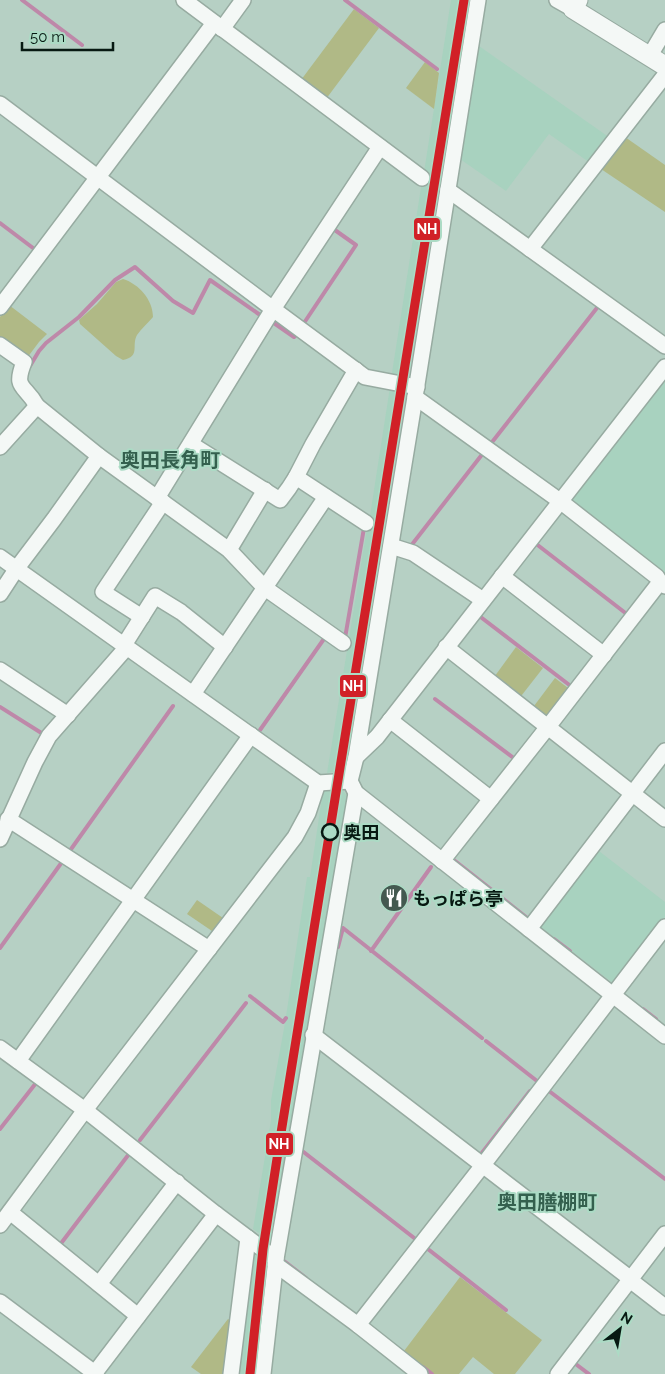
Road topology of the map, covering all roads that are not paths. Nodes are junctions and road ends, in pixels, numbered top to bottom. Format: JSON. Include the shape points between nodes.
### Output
{"nodes":[{"id":1,"x":184,"y":0,"type":"edge"},
{"id":2,"x":243,"y":0,"type":"edge"},
{"id":3,"x":478,"y":0,"type":"edge"},
{"id":4,"x":569,"y":3,"type":"edge"},
{"id":5,"x":218,"y":26,"type":"junction"},
{"id":6,"x":665,"y":30,"type":"edge"},
{"id":7,"x":649,"y":57,"type":"junction"},
{"id":8,"x":665,"y":66,"type":"edge"},
{"id":9,"x":665,"y":75,"type":"edge"},
{"id":10,"x":0,"y":104,"type":"edge"},
{"id":11,"x":380,"y":147,"type":"junction"},
{"id":12,"x":98,"y":177,"type":"junction"},
{"id":13,"x":422,"y":178,"type":"dead end"},
{"id":14,"x":448,"y":190,"type":"junction"},
{"id":15,"x":530,"y":249,"type":"junction"},
{"id":16,"x":0,"y":307,"type":"edge"},
{"id":17,"x":273,"y":309,"type":"junction"},
{"id":18,"x":0,"y":345,"type":"edge"},
{"id":19,"x":665,"y":346,"type":"edge"},
{"id":20,"x":665,"y":367,"type":"edge"},
{"id":21,"x":356,"y":370,"type":"junction"},
{"id":22,"x":416,"y":392,"type":"junction"},
{"id":23,"x":37,"y":406,"type":"junction"},
{"id":24,"x":191,"y":444,"type":"junction"},
{"id":25,"x":0,"y":447,"type":"edge"},
{"id":26,"x":100,"y":456,"type":"junction"},
{"id":27,"x":296,"y":477,"type":"junction"},
{"id":28,"x":265,"y":490,"type":"junction"},
{"id":29,"x":326,"y":497,"type":"junction"},
{"id":30,"x":160,"y":500,"type":"junction"},
{"id":31,"x":560,"y":501,"type":"junction"},
{"id":32,"x":366,"y":523,"type":"dead end"},
{"id":33,"x":390,"y":546,"type":"junction"},
{"id":34,"x":229,"y":550,"type":"junction"},
{"id":35,"x":0,"y":556,"type":"edge"},
{"id":36,"x":16,"y":568,"type":"junction"},
{"id":37,"x":502,"y":576,"type":"junction"},
{"id":38,"x":662,"y":584,"type":"edge"},
{"id":39,"x":265,"y":588,"type":"junction"},
{"id":40,"x":0,"y":594,"type":"edge"},
{"id":41,"x":483,"y":600,"type":"junction"},
{"id":42,"x":142,"y":617,"type":"junction"},
{"id":43,"x":343,"y":643,"type":"dead end"},
{"id":44,"x":126,"y":646,"type":"junction"},
{"id":45,"x":225,"y":647,"type":"junction"},
{"id":46,"x":446,"y":647,"type":"junction"},
{"id":47,"x":604,"y":654,"type":"junction"},
{"id":48,"x":0,"y":670,"type":"edge"},
{"id":49,"x":193,"y":694,"type":"junction"},
{"id":50,"x":68,"y":715,"type":"junction"},
{"id":51,"x":390,"y":720,"type":"junction"},
{"id":52,"x":548,"y":728,"type":"junction"},
{"id":53,"x":251,"y":735,"type":"junction"},
{"id":54,"x":665,"y":752,"type":"edge"},
{"id":55,"x":356,"y":757,"type":"junction"},
{"id":56,"x":318,"y":783,"type":"junction"},
{"id":57,"x":353,"y":787,"type":"junction"},
{"id":58,"x":632,"y":794,"type":"junction"},
{"id":59,"x":491,"y":799,"type":"junction"},
{"id":60,"x":665,"y":819,"type":"edge"},
{"id":61,"x":5,"y":820,"type":"edge"},
{"id":62,"x":0,"y":839,"type":"edge"},
{"id":63,"x":442,"y":861,"type":"junction"},
{"id":64,"x":133,"y":899,"type":"junction"},
{"id":65,"x":665,"y":927,"type":"edge"},
{"id":66,"x":529,"y":929,"type":"junction"},
{"id":67,"x":209,"y":949,"type":"junction"},
{"id":68,"x":613,"y":996,"type":"junction"},
{"id":69,"x":313,"y":1034,"type":"junction"},
{"id":70,"x":665,"y":1036,"type":"edge"},
{"id":71,"x":0,"y":1048,"type":"edge"},
{"id":72,"x":18,"y":1061,"type":"junction"},
{"id":73,"x":85,"y":1110,"type":"junction"},
{"id":74,"x":483,"y":1165,"type":"junction"},
{"id":75,"x":177,"y":1182,"type":"junction"},
{"id":76,"x":10,"y":1212,"type":"junction"},
{"id":77,"x":216,"y":1214,"type":"junction"},
{"id":78,"x":0,"y":1226,"type":"edge"},
{"id":79,"x":665,"y":1234,"type":"edge"},
{"id":80,"x":248,"y":1238,"type":"junction"},
{"id":81,"x":276,"y":1262,"type":"junction"},
{"id":82,"x":630,"y":1280,"type":"junction"},
{"id":83,"x":99,"y":1284,"type":"junction"},
{"id":84,"x":0,"y":1302,"type":"edge"},
{"id":85,"x":665,"y":1308,"type":"edge"},
{"id":86,"x":138,"y":1316,"type":"junction"},
{"id":87,"x":358,"y":1325,"type":"junction"},
{"id":88,"x":95,"y":1374,"type":"edge"},
{"id":89,"x":231,"y":1374,"type":"edge"},
{"id":90,"x":263,"y":1374,"type":"edge"},
{"id":91,"x":420,"y":1374,"type":"edge"},
{"id":92,"x":558,"y":1374,"type":"edge"}],
"edges":[{"from":1,"to":5,"type":"street"},
{"from":2,"to":5,"type":"street"},
{"from":3,"to":14,"type":"street"},
{"from":4,"to":7,"type":"main road"},
{"from":5,"to":11,"type":"street"},
{"from":5,"to":12,"type":"street"},
{"from":6,"to":7,"type":"street"},
{"from":7,"to":8,"type":"main road"},
{"from":9,"to":15,"type":"street"},
{"from":10,"to":12,"type":"street"},
{"from":11,"to":13,"type":"street"},
{"from":11,"to":17,"type":"street"},
{"from":12,"to":16,"type":"street"},
{"from":12,"to":17,"type":"street"},
{"from":14,"to":15,"type":"street"},
{"from":14,"to":22,"type":"street"},
{"from":15,"to":19,"type":"street"},
{"from":17,"to":21,"type":"street"},
{"from":17,"to":24,"type":"street"},
{"from":18,"to":23,"type":"street","via":[[24,362],[19,382]]},
{"from":20,"to":31,"type":"street"},
{"from":21,"to":22,"type":"street","via":[[365,377]]},
{"from":21,"to":27,"type":"street"},
{"from":22,"to":31,"type":"street"},
{"from":22,"to":33,"type":"street"},
{"from":23,"to":25,"type":"street"},
{"from":23,"to":26,"type":"street"},
{"from":24,"to":28,"type":"street"},
{"from":24,"to":30,"type":"street"},
{"from":26,"to":30,"type":"street"},
{"from":26,"to":36,"type":"street"},
{"from":27,"to":28,"type":"street","via":[[280,500]]},
{"from":27,"to":29,"type":"street"},
{"from":28,"to":34,"type":"street"},
{"from":29,"to":32,"type":"street"},
{"from":29,"to":39,"type":"street"},
{"from":30,"to":34,"type":"street"},
{"from":30,"to":42,"type":"street","via":[[103,592]]},
{"from":31,"to":37,"type":"street"},
{"from":31,"to":38,"type":"street"},
{"from":33,"to":41,"type":"street","via":[[413,553]]},
{"from":33,"to":55,"type":"street"},
{"from":34,"to":39,"type":"street"},
{"from":35,"to":36,"type":"street"},
{"from":36,"to":40,"type":"street"},
{"from":36,"to":44,"type":"street"},
{"from":37,"to":41,"type":"street"},
{"from":37,"to":47,"type":"street"},
{"from":38,"to":47,"type":"street"},
{"from":39,"to":43,"type":"street"},
{"from":39,"to":45,"type":"street"},
{"from":41,"to":46,"type":"street"},
{"from":42,"to":44,"type":"street"},
{"from":42,"to":45,"type":"street","via":[[155,596]]},
{"from":44,"to":49,"type":"street"},
{"from":44,"to":50,"type":"street"},
{"from":45,"to":49,"type":"street"},
{"from":46,"to":51,"type":"street"},
{"from":46,"to":52,"type":"street"},
{"from":47,"to":52,"type":"street"},
{"from":48,"to":50,"type":"street"},
{"from":49,"to":53,"type":"street"},
{"from":50,"to":61,"type":"street","via":[[49,736]]},
{"from":51,"to":55,"type":"street"},
{"from":51,"to":59,"type":"street"},
{"from":52,"to":58,"type":"street"},
{"from":52,"to":59,"type":"street"},
{"from":53,"to":56,"type":"street"},
{"from":53,"to":64,"type":"street"},
{"from":54,"to":58,"type":"street"},
{"from":55,"to":57,"type":"street"},
{"from":56,"to":57,"type":"street"},
{"from":56,"to":67,"type":"street","via":[[308,813],[295,837]]},
{"from":57,"to":63,"type":"street"},
{"from":57,"to":69,"type":"street"},
{"from":58,"to":60,"type":"street"},
{"from":58,"to":66,"type":"street"},
{"from":59,"to":63,"type":"street"},
{"from":61,"to":62,"type":"street"},
{"from":61,"to":64,"type":"street"},
{"from":63,"to":66,"type":"street"},
{"from":64,"to":67,"type":"street"},
{"from":64,"to":72,"type":"street"},
{"from":65,"to":68,"type":"street"},
{"from":66,"to":68,"type":"street"},
{"from":67,"to":73,"type":"street"},
{"from":68,"to":70,"type":"street"},
{"from":68,"to":74,"type":"street"},
{"from":69,"to":74,"type":"street"},
{"from":69,"to":81,"type":"street"},
{"from":71,"to":72,"type":"street"},
{"from":72,"to":73,"type":"street"},
{"from":73,"to":75,"type":"street"},
{"from":73,"to":76,"type":"street"},
{"from":74,"to":82,"type":"street"},
{"from":74,"to":87,"type":"street"},
{"from":75,"to":77,"type":"street"},
{"from":75,"to":83,"type":"street"},
{"from":76,"to":78,"type":"street"},
{"from":76,"to":83,"type":"street"},
{"from":77,"to":80,"type":"street"},
{"from":77,"to":86,"type":"street"},
{"from":79,"to":82,"type":"street"},
{"from":80,"to":81,"type":"street"},
{"from":80,"to":89,"type":"street"},
{"from":81,"to":87,"type":"street"},
{"from":81,"to":90,"type":"street"},
{"from":82,"to":85,"type":"street"},
{"from":82,"to":92,"type":"street"},
{"from":83,"to":86,"type":"street"},
{"from":84,"to":88,"type":"street"},
{"from":86,"to":88,"type":"street"},
{"from":87,"to":91,"type":"street"}]}
